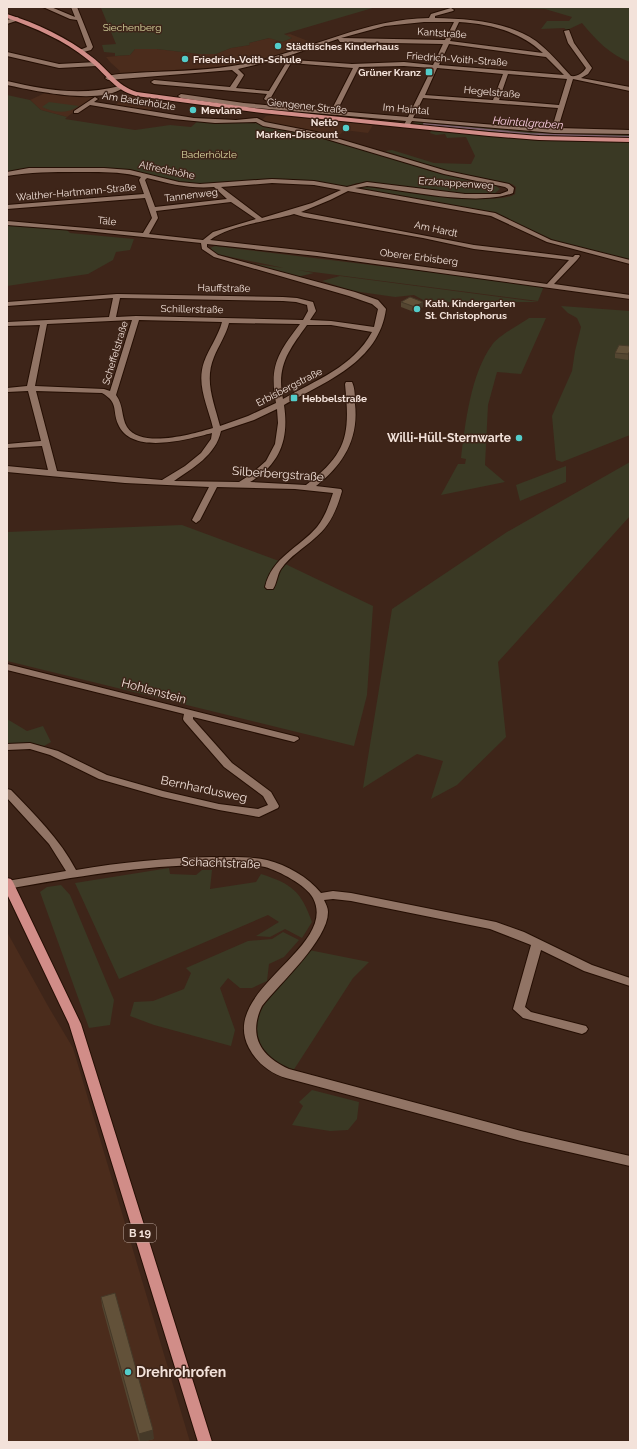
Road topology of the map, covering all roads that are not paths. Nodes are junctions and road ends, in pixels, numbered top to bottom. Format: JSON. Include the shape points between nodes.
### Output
{"nodes":[{"id":1,"x":46,"y":7,"type":"edge"},
{"id":2,"x":74,"y":7,"type":"edge"},
{"id":3,"x":451,"y":10,"type":"dead end"},
{"id":4,"x":7,"y":16,"type":"edge"},
{"id":5,"x":80,"y":18,"type":"junction"},
{"id":6,"x":17,"y":19,"type":"junction"},
{"id":7,"x":432,"y":19,"type":"junction"},
{"id":8,"x":457,"y":21,"type":"junction"},
{"id":9,"x":7,"y":22,"type":"edge"},
{"id":10,"x":567,"y":31,"type":"dead end"},
{"id":11,"x":336,"y":39,"type":"junction"},
{"id":12,"x":447,"y":42,"type":"junction"},
{"id":13,"x":80,"y":51,"type":"junction"},
{"id":14,"x":7,"y":54,"type":"edge"},
{"id":15,"x":547,"y":55,"type":"junction"},
{"id":16,"x":271,"y":60,"type":"junction"},
{"id":17,"x":289,"y":62,"type":"junction"},
{"id":18,"x":97,"y":64,"type":"junction"},
{"id":19,"x":358,"y":66,"type":"junction"},
{"id":20,"x":435,"y":66,"type":"junction"},
{"id":21,"x":234,"y":68,"type":"junction"},
{"id":22,"x":506,"y":72,"type":"junction"},
{"id":23,"x":155,"y":74,"type":"junction"},
{"id":24,"x":569,"y":77,"type":"junction"},
{"id":25,"x":108,"y":78,"type":"junction"},
{"id":26,"x":576,"y":78,"type":"junction"},
{"id":27,"x":7,"y":83,"type":"edge"},
{"id":28,"x":120,"y":88,"type":"junction"},
{"id":29,"x":232,"y":89,"type":"junction"},
{"id":30,"x":630,"y":89,"type":"edge"},
{"id":31,"x":100,"y":92,"type":"junction"},
{"id":32,"x":270,"y":94,"type":"junction"},
{"id":33,"x":181,"y":96,"type":"dead end"},
{"id":34,"x":421,"y":96,"type":"junction"},
{"id":35,"x":496,"y":101,"type":"junction"},
{"id":36,"x":90,"y":103,"type":"junction"},
{"id":37,"x":562,"y":107,"type":"junction"},
{"id":38,"x":261,"y":110,"type":"junction"},
{"id":39,"x":76,"y":112,"type":"dead end"},
{"id":40,"x":333,"y":113,"type":"junction"},
{"id":41,"x":410,"y":119,"type":"junction"},
{"id":42,"x":257,"y":120,"type":"junction"},
{"id":43,"x":406,"y":126,"type":"junction"},
{"id":44,"x":554,"y":131,"type":"junction"},
{"id":45,"x":630,"y":132,"type":"edge"},
{"id":46,"x":630,"y":140,"type":"edge"},
{"id":47,"x":7,"y":174,"type":"edge"},
{"id":48,"x":145,"y":176,"type":"junction"},
{"id":49,"x":218,"y":186,"type":"junction"},
{"id":50,"x":347,"y":190,"type":"junction"},
{"id":51,"x":147,"y":196,"type":"junction"},
{"id":52,"x":231,"y":200,"type":"junction"},
{"id":53,"x":7,"y":207,"type":"edge"},
{"id":54,"x":153,"y":209,"type":"junction"},
{"id":55,"x":294,"y":211,"type":"junction"},
{"id":56,"x":261,"y":220,"type":"junction"},
{"id":57,"x":7,"y":223,"type":"edge"},
{"id":58,"x":145,"y":235,"type":"junction"},
{"id":59,"x":204,"y":242,"type":"junction"},
{"id":60,"x":582,"y":251,"type":"junction"},
{"id":61,"x":575,"y":258,"type":"junction"},
{"id":62,"x":630,"y":262,"type":"edge"},
{"id":63,"x":550,"y":285,"type":"junction"},
{"id":64,"x":117,"y":296,"type":"junction"},
{"id":65,"x":630,"y":297,"type":"edge"},
{"id":66,"x":7,"y":304,"type":"edge"},
{"id":67,"x":112,"y":318,"type":"junction"},
{"id":68,"x":136,"y":318,"type":"junction"},
{"id":69,"x":226,"y":320,"type":"junction"},
{"id":70,"x":44,"y":322,"type":"junction"},
{"id":71,"x":306,"y":322,"type":"junction"},
{"id":72,"x":7,"y":324,"type":"edge"},
{"id":73,"x":376,"y":330,"type":"junction"},
{"id":74,"x":349,"y":384,"type":"dead end"},
{"id":75,"x":31,"y":388,"type":"junction"},
{"id":76,"x":7,"y":390,"type":"edge"},
{"id":77,"x":113,"y":394,"type":"junction"},
{"id":78,"x":280,"y":403,"type":"junction"},
{"id":79,"x":217,"y":430,"type":"junction"},
{"id":80,"x":44,"y":443,"type":"junction"},
{"id":81,"x":7,"y":446,"type":"edge"},
{"id":82,"x":7,"y":469,"type":"edge"},
{"id":83,"x":53,"y":473,"type":"junction"},
{"id":84,"x":215,"y":483,"type":"junction"},
{"id":85,"x":243,"y":483,"type":"junction"},
{"id":86,"x":164,"y":484,"type":"junction"},
{"id":87,"x":309,"y":487,"type":"junction"},
{"id":88,"x":196,"y":520,"type":"dead end"},
{"id":89,"x":270,"y":587,"type":"dead end"},
{"id":90,"x":7,"y":668,"type":"edge"},
{"id":91,"x":188,"y":714,"type":"junction"},
{"id":92,"x":294,"y":739,"type":"dead end"},
{"id":93,"x":7,"y":748,"type":"edge"},
{"id":94,"x":7,"y":792,"type":"edge"},
{"id":95,"x":72,"y":875,"type":"junction"},
{"id":96,"x":8,"y":884,"type":"edge"},
{"id":97,"x":318,"y":897,"type":"junction"},
{"id":98,"x":537,"y":943,"type":"junction"},
{"id":99,"x":630,"y":982,"type":"edge"},
{"id":100,"x":582,"y":1029,"type":"dead end"},
{"id":101,"x":630,"y":1161,"type":"edge"},
{"id":102,"x":205,"y":1442,"type":"edge"}],
"edges":[{"from":1,"to":5,"type":"street","via":[[72,18]]},
{"from":2,"to":5,"type":"street"},
{"from":3,"to":7,"type":"street","via":[[433,15]]},
{"from":4,"to":6,"type":"main road","name":"Giengener Straße"},
{"from":5,"to":13,"type":"street","via":[[90,47]]},
{"from":6,"to":9,"type":"street"},
{"from":6,"to":13,"type":"main road","name":"Giengener Straße"},
{"from":7,"to":8,"type":"street"},
{"from":7,"to":11,"type":"street","via":[[385,24]]},
{"from":8,"to":12,"type":"street"},
{"from":8,"to":15,"type":"street","via":[[488,24],[511,31],[530,40]]},
{"from":10,"to":26,"type":"street","via":[[571,43],[589,68],[586,73]]},
{"from":11,"to":12,"type":"street","name":"Kantstraße"},
{"from":11,"to":16,"type":"street"},
{"from":12,"to":15,"type":"street","name":"Kantstraße"},
{"from":12,"to":20,"type":"street"},
{"from":13,"to":18,"type":"main road","name":"Giengener Straße"},
{"from":14,"to":18,"type":"street","via":[[59,66]]},
{"from":15,"to":24,"type":"street"},
{"from":16,"to":17,"type":"street","name":"Friedrich-Voith-Straße"},
{"from":16,"to":21,"type":"street","name":"Friedrich-Voith-Straße"},
{"from":17,"to":19,"type":"street","name":"Friedrich-Voith-Straße"},
{"from":17,"to":32,"type":"street"},
{"from":18,"to":25,"type":"main road","name":"Giengener Straße"},
{"from":19,"to":20,"type":"street","name":"Friedrich-Voith-Straße"},
{"from":19,"to":40,"type":"street"},
{"from":20,"to":22,"type":"street","name":"Friedrich-Voith-Straße"},
{"from":20,"to":34,"type":"street"},
{"from":21,"to":23,"type":"street","name":"Friedrich-Voith-Straße"},
{"from":21,"to":29,"type":"street","via":[[241,74]]},
{"from":22,"to":24,"type":"street","name":"Friedrich-Voith-Straße"},
{"from":22,"to":35,"type":"street"},
{"from":23,"to":25,"type":"street","name":"Friedrich-Voith-Straße"},
{"from":23,"to":29,"type":"street","via":[[152,84]]},
{"from":24,"to":26,"type":"street","name":"Friedrich-Voith-Straße"},
{"from":24,"to":37,"type":"street"},
{"from":25,"to":28,"type":"main road","name":"Giengener Straße"},
{"from":26,"to":30,"type":"street","name":"Friedrich-Voith-Straße"},
{"from":27,"to":31,"type":"street","via":[[48,92]]},
{"from":28,"to":31,"type":"street"},
{"from":28,"to":38,"type":"main road","name":"Giengener Straße","via":[[136,94]]},
{"from":29,"to":32,"type":"street"},
{"from":31,"to":36,"type":"street","name":"Am Baderhölzle","via":[[101,94]]},
{"from":32,"to":38,"type":"street"},
{"from":33,"to":38,"type":"street","name":"Im Haintal"},
{"from":34,"to":35,"type":"street","name":"Hegelstraße"},
{"from":34,"to":41,"type":"street"},
{"from":35,"to":37,"type":"street","name":"Hegelstraße"},
{"from":36,"to":39,"type":"street","name":"Am Baderhölzle"},
{"from":36,"to":42,"type":"street","name":"Am Baderhölzle","via":[[203,121]]},
{"from":37,"to":44,"type":"street"},
{"from":38,"to":40,"type":"street","name":"Im Haintal"},
{"from":38,"to":42,"type":"street"},
{"from":38,"to":43,"type":"main road","name":"Giengener Straße"},
{"from":40,"to":41,"type":"street","name":"Im Haintal"},
{"from":41,"to":43,"type":"street"},
{"from":41,"to":44,"type":"street","name":"Im Haintal"},
{"from":42,"to":50,"type":"street","name":"Erzknappenweg","via":[[263,124],[343,141],[446,173],[507,186],[512,190],[508,194],[497,196],[433,193],[367,184]]},
{"from":43,"to":46,"type":"main road","name":"Giengener Straße","via":[[534,138]]},
{"from":44,"to":45,"type":"street","name":"Im Haintal"},
{"from":47,"to":48,"type":"street","name":"Alfredshöhe","via":[[32,170],[104,170]]},
{"from":48,"to":49,"type":"street","name":"Alfredshöhe","via":[[185,185]]},
{"from":48,"to":51,"type":"street","via":[[142,180]]},
{"from":49,"to":50,"type":"street","name":"Alfredshöhe","via":[[289,181]]},
{"from":49,"to":52,"type":"street"},
{"from":50,"to":55,"type":"street","name":"Erzknappenweg","via":[[318,204]]},
{"from":50,"to":60,"type":"street","name":"Alfredshöhe","via":[[493,214],[542,238]]},
{"from":51,"to":53,"type":"street","name":"Walther-Hartmann-Straße"},
{"from":51,"to":54,"type":"street"},
{"from":52,"to":54,"type":"street","name":"Tannenweg"},
{"from":52,"to":56,"type":"street"},
{"from":54,"to":58,"type":"street","via":[[155,218]]},
{"from":55,"to":56,"type":"street","name":"Erzknappenweg"},
{"from":55,"to":61,"type":"street","name":"Am Hardt","via":[[304,215],[416,234],[474,248]]},
{"from":56,"to":59,"type":"street","name":"Erzknappenweg","via":[[215,233]]},
{"from":57,"to":58,"type":"street","name":"Täle"},
{"from":58,"to":59,"type":"street","name":"Täle"},
{"from":59,"to":63,"type":"street","name":"Oberer Erbisberg","via":[[318,254]]},
{"from":59,"to":73,"type":"street","name":"Erbisbergstraße","via":[[206,250],[216,256],[375,302],[382,309],[382,319]]},
{"from":60,"to":61,"type":"street"},
{"from":60,"to":62,"type":"street","name":"Alfredshöhe"},
{"from":61,"to":63,"type":"street"},
{"from":63,"to":65,"type":"street","name":"Oberer Erbisberg"},
{"from":64,"to":66,"type":"street","name":"Hauffstraße"},
{"from":64,"to":67,"type":"street"},
{"from":64,"to":71,"type":"street","name":"Hauffstraße","via":[[297,300],[310,304],[312,311]]},
{"from":67,"to":68,"type":"street","name":"Schillerstraße"},
{"from":67,"to":70,"type":"street","name":"Schillerstraße"},
{"from":68,"to":69,"type":"street","name":"Schillerstraße"},
{"from":68,"to":77,"type":"street","name":"Scheffelstraße"},
{"from":69,"to":71,"type":"street","name":"Schillerstraße"},
{"from":69,"to":79,"type":"street","via":[[224,330],[209,360],[205,378]]},
{"from":70,"to":72,"type":"street","name":"Schillerstraße"},
{"from":70,"to":75,"type":"street"},
{"from":71,"to":73,"type":"street","name":"Schillerstraße"},
{"from":71,"to":78,"type":"street","via":[[284,351],[280,362],[276,380],[276,394]]},
{"from":73,"to":78,"type":"street","name":"Erbisbergstraße","via":[[369,342],[336,373]]},
{"from":74,"to":87,"type":"street","via":[[352,415],[350,437],[341,458],[328,473]]},
{"from":75,"to":76,"type":"street"},
{"from":75,"to":77,"type":"street","via":[[86,389]]},
{"from":75,"to":80,"type":"street"},
{"from":77,"to":79,"type":"street","name":"Erbisbergstraße","via":[[119,406],[121,425],[131,436],[155,441],[172,440]]},
{"from":78,"to":79,"type":"street","name":"Erbisbergstraße"},
{"from":78,"to":85,"type":"street","via":[[280,443],[275,455],[261,471]]},
{"from":79,"to":86,"type":"street","via":[[211,448]]},
{"from":80,"to":81,"type":"street"},
{"from":80,"to":83,"type":"street"},
{"from":82,"to":83,"type":"street","name":"Silberbergstraße"},
{"from":83,"to":86,"type":"street","name":"Silberbergstraße"},
{"from":84,"to":85,"type":"street","name":"Silberbergstraße"},
{"from":84,"to":86,"type":"street","name":"Silberbergstraße"},
{"from":84,"to":88,"type":"street","name":"Silberbergstraße"},
{"from":85,"to":87,"type":"street","name":"Silberbergstraße"},
{"from":87,"to":89,"type":"street","name":"Silberbergstraße","via":[[338,491],[334,504],[320,529],[283,560],[274,572]]},
{"from":90,"to":91,"type":"street","name":"Hohlenstein"},
{"from":91,"to":92,"type":"street","name":"Hohlenstein"},
{"from":91,"to":93,"type":"street","name":"Bernhardusweg","via":[[188,719],[228,765],[267,794],[274,806],[259,813],[218,807],[103,777],[54,753],[30,746]]},
{"from":94,"to":95,"type":"street","via":[[34,820],[68,864]]},
{"from":95,"to":96,"type":"street","name":"Schachtstraße"},
{"from":95,"to":97,"type":"street","name":"Schachtstraße","via":[[164,862],[253,862],[280,869],[306,885]]},
{"from":96,"to":102,"type":"main road","number":"B 19","via":[[75,1024]]},
{"from":97,"to":98,"type":"street","via":[[351,897],[480,922]]},
{"from":97,"to":101,"type":"street","via":[[322,915],[317,930],[261,999],[252,1016],[251,1036],[254,1046],[266,1062],[286,1073],[521,1136]]},
{"from":98,"to":99,"type":"street","via":[[588,968]]},
{"from":98,"to":100,"type":"street","via":[[519,1009],[527,1015]]}]}
